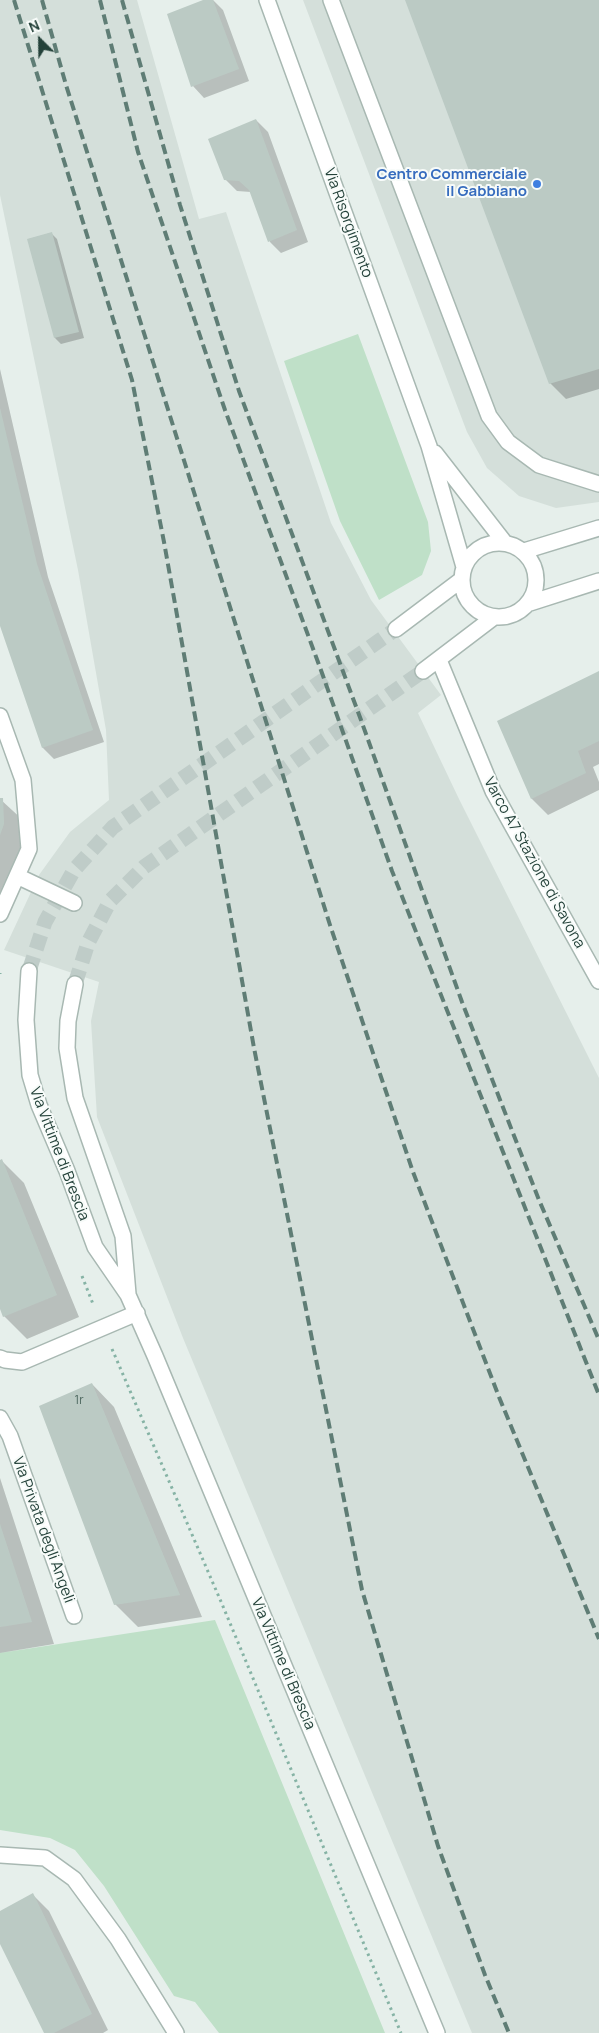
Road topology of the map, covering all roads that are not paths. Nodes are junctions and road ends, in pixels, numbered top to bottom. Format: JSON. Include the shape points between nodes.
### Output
{"nodes":[{"id":1,"x":267,"y":0,"type":"edge"},
{"id":2,"x":331,"y":0,"type":"edge"},
{"id":3,"x":429,"y":446,"type":"junction"},
{"id":4,"x":599,"y":484,"type":"edge"},
{"id":5,"x":599,"y":528,"type":"edge"},
{"id":6,"x":505,"y":543,"type":"junction"},
{"id":7,"x":524,"y":552,"type":"junction"},
{"id":8,"x":463,"y":574,"type":"junction"},
{"id":9,"x":599,"y":581,"type":"edge"},
{"id":10,"x":530,"y":603,"type":"junction"},
{"id":11,"x":494,"y":617,"type":"junction"},
{"id":12,"x":396,"y":629,"type":"tunnel mouth"},
{"id":13,"x":439,"y":660,"type":"junction"},
{"id":14,"x":423,"y":671,"type":"tunnel mouth"},
{"id":15,"x":0,"y":716,"type":"edge"},
{"id":16,"x":17,"y":876,"type":"junction"},
{"id":17,"x":74,"y":903,"type":"dead end"},
{"id":18,"x":0,"y":914,"type":"edge"},
{"id":19,"x":29,"y":971,"type":"tunnel mouth"},
{"id":20,"x":599,"y":981,"type":"edge"},
{"id":21,"x":75,"y":984,"type":"tunnel mouth"},
{"id":22,"x":128,"y":1295,"type":"junction"},
{"id":23,"x":137,"y":1313,"type":"junction"},
{"id":24,"x":0,"y":1358,"type":"edge"},
{"id":25,"x":0,"y":1418,"type":"edge"},
{"id":26,"x":74,"y":1616,"type":"dead end"},
{"id":27,"x":0,"y":1855,"type":"edge"},
{"id":28,"x":176,"y":2033,"type":"edge"},
{"id":29,"x":437,"y":2033,"type":"edge"}],
"edges":[{"from":1,"to":3,"type":"street","name":"Via Risorgimento"},
{"from":2,"to":4,"type":"street","via":[[489,416],[508,442],[539,465]]},
{"from":3,"to":6,"type":"street","name":"Via Risorgimento"},
{"from":3,"to":8,"type":"street","name":"Via Risorgimento"},
{"from":5,"to":7,"type":"street"},
{"from":6,"to":7,"type":"street"},
{"from":6,"to":8,"type":"street","via":[[480,548],[470,556]]},
{"from":7,"to":10,"type":"street","via":[[536,570],[536,587]]},
{"from":8,"to":11,"type":"street","via":[[463,591],[474,609]]},
{"from":8,"to":12,"type":"street"},
{"from":9,"to":10,"type":"street"},
{"from":10,"to":11,"type":"street","via":[[514,615]]},
{"from":11,"to":13,"type":"street"},
{"from":13,"to":14,"type":"street"},
{"from":13,"to":20,"type":"street","name":"Varco A7 Stazione di Savona","via":[[493,791]]},
{"from":15,"to":16,"type":"street","via":[[23,780],[30,849]]},
{"from":16,"to":17,"type":"street"},
{"from":16,"to":18,"type":"street"},
{"from":19,"to":22,"type":"street","name":"Via Vittime di Brescia","via":[[26,1020],[34,1090],[95,1247]]},
{"from":21,"to":22,"type":"street","name":"Via Vittime di Brescia","via":[[68,1021],[68,1048],[75,1098],[123,1236]]},
{"from":22,"to":23,"type":"street","name":"Via Vittime di Brescia"},
{"from":23,"to":24,"type":"street","via":[[22,1362]]},
{"from":23,"to":29,"type":"street","name":"Via Vittime di Brescia"},
{"from":25,"to":26,"type":"street","name":"Via Privata degli Angeli","via":[[10,1436]]},
{"from":27,"to":28,"type":"street","via":[[45,1858],[74,1879],[118,1939]]}]}
